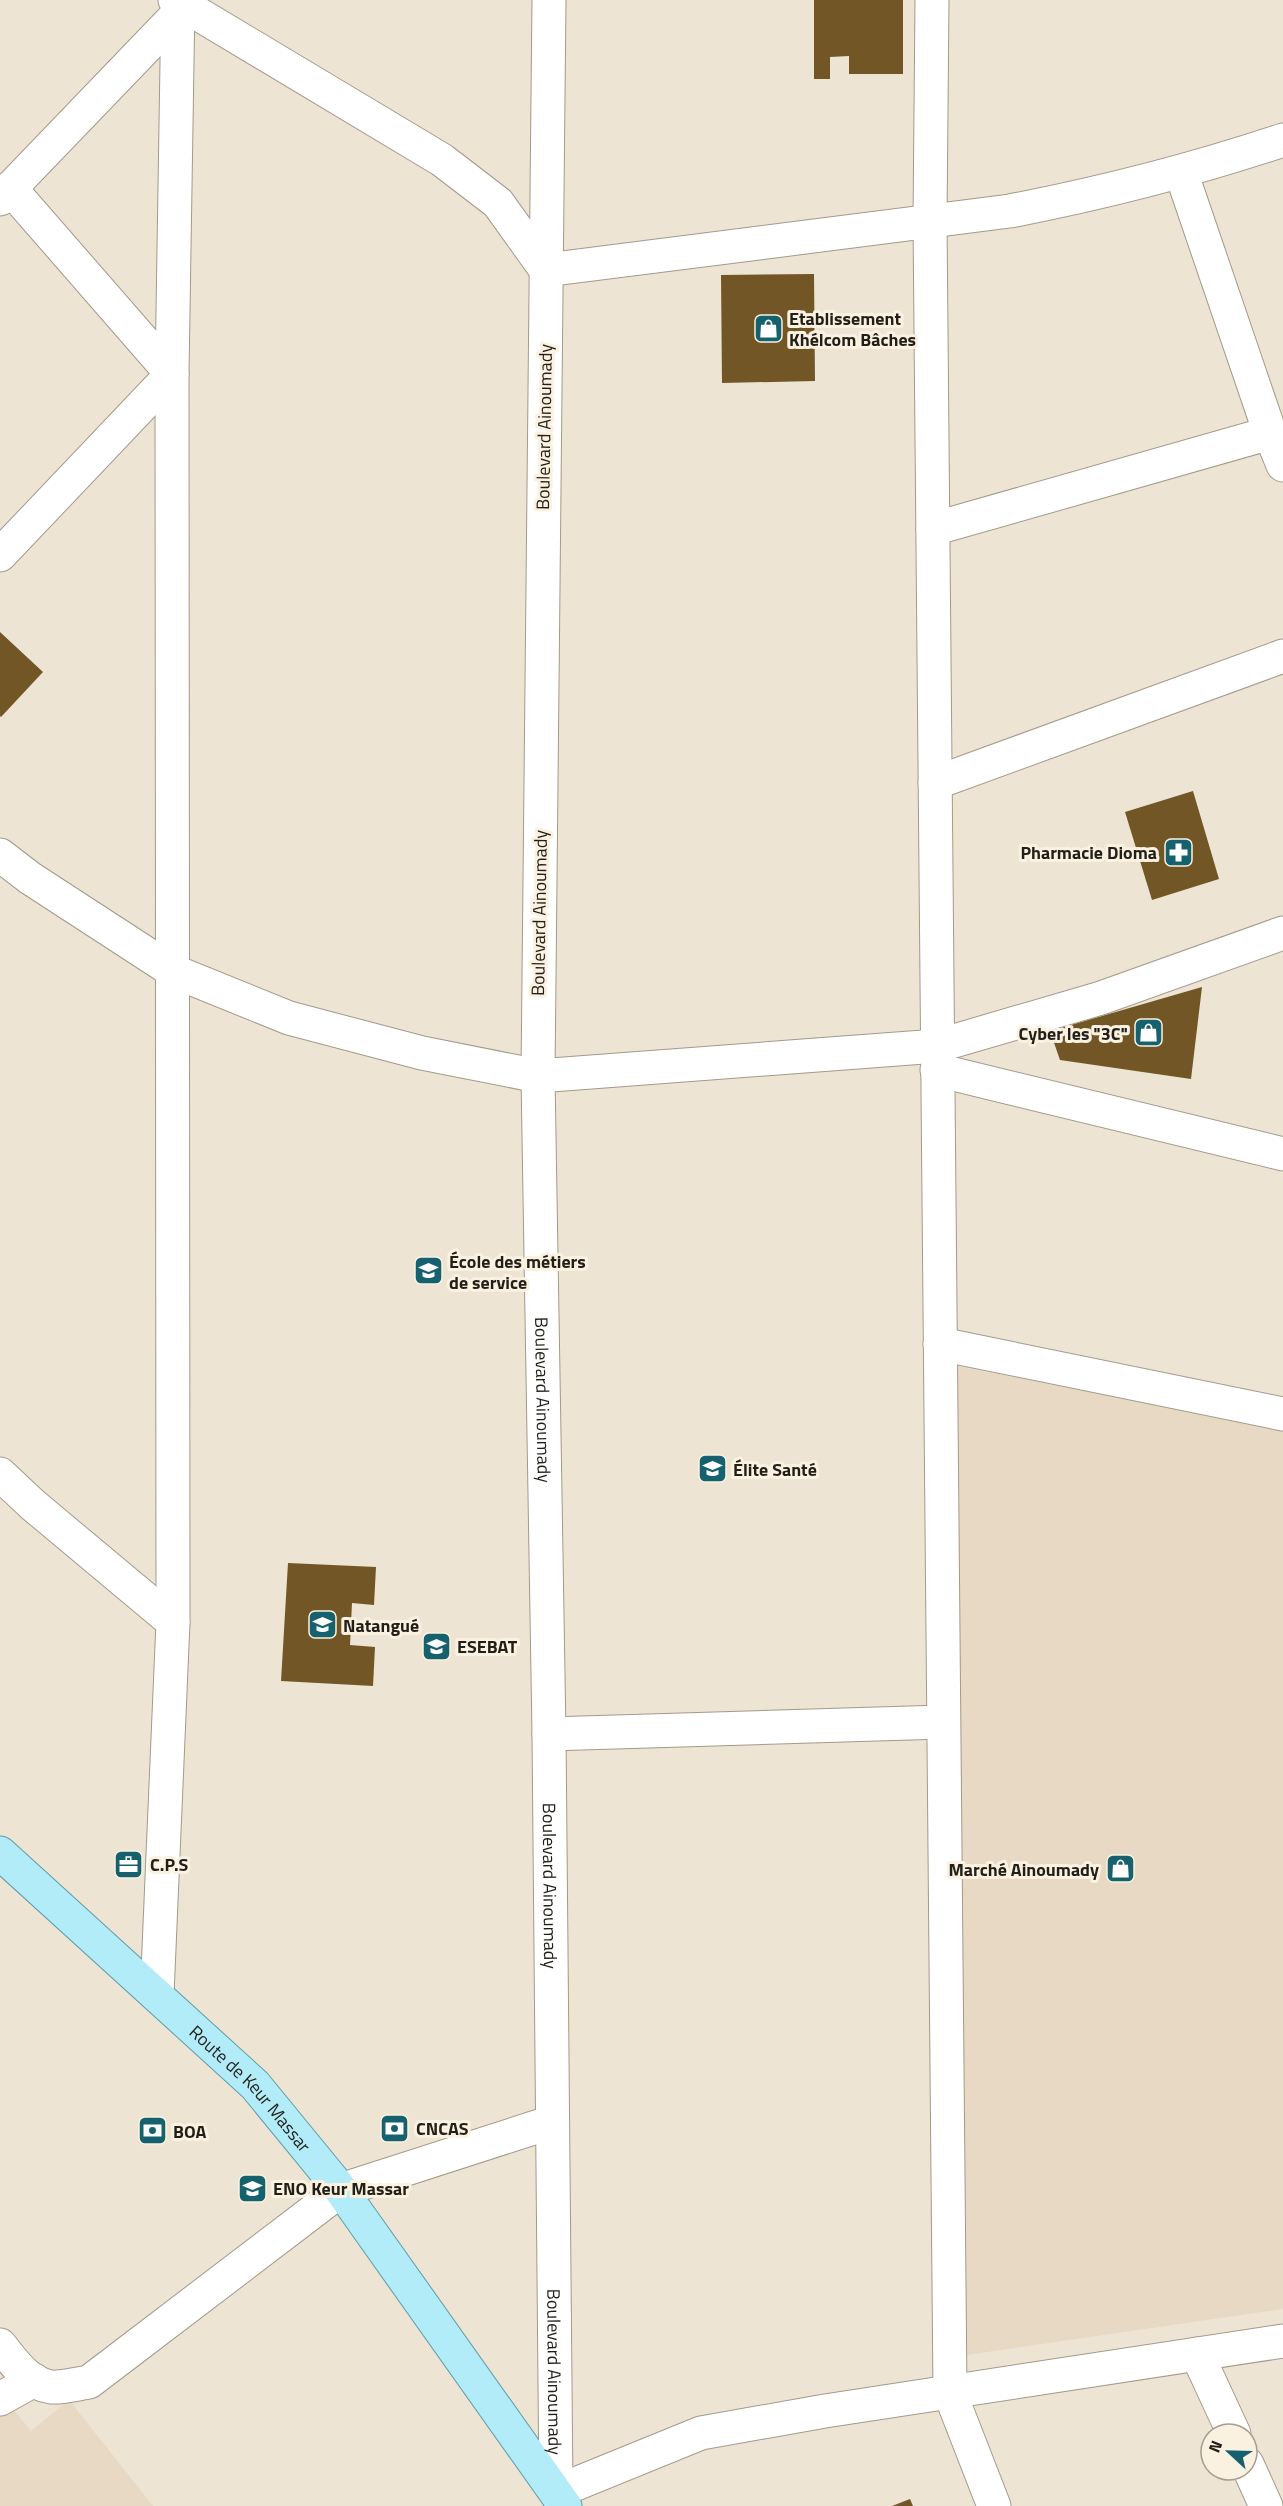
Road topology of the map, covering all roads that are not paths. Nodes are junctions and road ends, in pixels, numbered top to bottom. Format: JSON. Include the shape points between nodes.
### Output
{"nodes":[{"id":1,"x":549,"y":0,"type":"edge"},
{"id":2,"x":932,"y":0,"type":"edge"},
{"id":3,"x":177,"y":4,"type":"edge"},
{"id":4,"x":1283,"y":140,"type":"edge"},
{"id":5,"x":1181,"y":172,"type":"junction"},
{"id":6,"x":5,"y":193,"type":"edge"},
{"id":7,"x":930,"y":220,"type":"junction"},
{"id":8,"x":546,"y":270,"type":"junction"},
{"id":9,"x":172,"y":375,"type":"junction"},
{"id":10,"x":1270,"y":433,"type":"junction"},
{"id":11,"x":1283,"y":465,"type":"edge"},
{"id":12,"x":933,"y":529,"type":"junction"},
{"id":13,"x":0,"y":555,"type":"edge"},
{"id":14,"x":1283,"y":656,"type":"edge"},
{"id":15,"x":935,"y":783,"type":"junction"},
{"id":16,"x":0,"y":855,"type":"edge"},
{"id":17,"x":1283,"y":933,"type":"edge"},
{"id":18,"x":173,"y":971,"type":"junction"},
{"id":19,"x":937,"y":1058,"type":"junction"},
{"id":20,"x":538,"y":1076,"type":"junction"},
{"id":21,"x":1283,"y":1154,"type":"edge"},
{"id":22,"x":940,"y":1344,"type":"junction"},
{"id":23,"x":1283,"y":1414,"type":"edge"},
{"id":24,"x":0,"y":1474,"type":"edge"},
{"id":25,"x":173,"y":1622,"type":"junction"},
{"id":26,"x":944,"y":1722,"type":"junction"},
{"id":27,"x":549,"y":1734,"type":"junction"},
{"id":28,"x":0,"y":1852,"type":"edge"},
{"id":29,"x":157,"y":1995,"type":"junction"},
{"id":30,"x":552,"y":2122,"type":"junction"},
{"id":31,"x":341,"y":2190,"type":"junction"},
{"id":32,"x":1283,"y":2341,"type":"edge"},
{"id":33,"x":0,"y":2345,"type":"edge"},
{"id":34,"x":1197,"y":2354,"type":"junction"},
{"id":35,"x":34,"y":2380,"type":"junction"},
{"id":36,"x":950,"y":2393,"type":"junction"},
{"id":37,"x":0,"y":2399,"type":"edge"},
{"id":38,"x":1228,"y":2422,"type":"edge"},
{"id":39,"x":1255,"y":2482,"type":"edge"},
{"id":40,"x":560,"y":2499,"type":"edge"},
{"id":41,"x":994,"y":2506,"type":"edge"},
{"id":42,"x":1266,"y":2506,"type":"edge"}],
"edges":[{"from":1,"to":8,"type":"street","name":"Boulevard Ainoumady"},
{"from":2,"to":7,"type":"street"},
{"from":3,"to":6,"type":"street"},
{"from":3,"to":8,"type":"street","via":[[442,160],[498,203]]},
{"from":3,"to":9,"type":"street"},
{"from":4,"to":5,"type":"street"},
{"from":5,"to":7,"type":"street","via":[[1010,211]]},
{"from":5,"to":10,"type":"street"},
{"from":6,"to":9,"type":"street"},
{"from":7,"to":8,"type":"street"},
{"from":7,"to":12,"type":"street"},
{"from":8,"to":20,"type":"street","name":"Boulevard Ainoumady"},
{"from":9,"to":13,"type":"street"},
{"from":9,"to":18,"type":"street"},
{"from":10,"to":11,"type":"street"},
{"from":10,"to":12,"type":"street"},
{"from":12,"to":15,"type":"street"},
{"from":14,"to":15,"type":"street"},
{"from":15,"to":19,"type":"street"},
{"from":16,"to":18,"type":"street"},
{"from":17,"to":19,"type":"street"},
{"from":18,"to":20,"type":"street","via":[[289,1018],[422,1053]]},
{"from":18,"to":25,"type":"street"},
{"from":19,"to":20,"type":"street"},
{"from":19,"to":21,"type":"street"},
{"from":19,"to":22,"type":"street"},
{"from":20,"to":27,"type":"street","name":"Boulevard Ainoumady"},
{"from":22,"to":23,"type":"street"},
{"from":22,"to":26,"type":"street"},
{"from":24,"to":25,"type":"street"},
{"from":25,"to":29,"type":"street"},
{"from":26,"to":27,"type":"street"},
{"from":26,"to":36,"type":"street"},
{"from":27,"to":30,"type":"street","name":"Boulevard Ainoumady"},
{"from":28,"to":29,"type":"main road","name":"Route de Keur Massar"},
{"from":29,"to":31,"type":"main road","name":"Route de Keur Massar","via":[[255,2085]]},
{"from":30,"to":31,"type":"street"},
{"from":30,"to":40,"type":"street","name":"Boulevard Ainoumady"},
{"from":31,"to":35,"type":"street","via":[[89,2382],[50,2387]]},
{"from":31,"to":40,"type":"main road","name":"Route de Keur Massar"},
{"from":32,"to":34,"type":"street"},
{"from":33,"to":35,"type":"street","via":[[21,2371]]},
{"from":34,"to":36,"type":"street"},
{"from":34,"to":38,"type":"street"},
{"from":35,"to":37,"type":"street"},
{"from":36,"to":40,"type":"street","via":[[701,2433]]},
{"from":36,"to":41,"type":"street"},
{"from":39,"to":42,"type":"street"}]}
